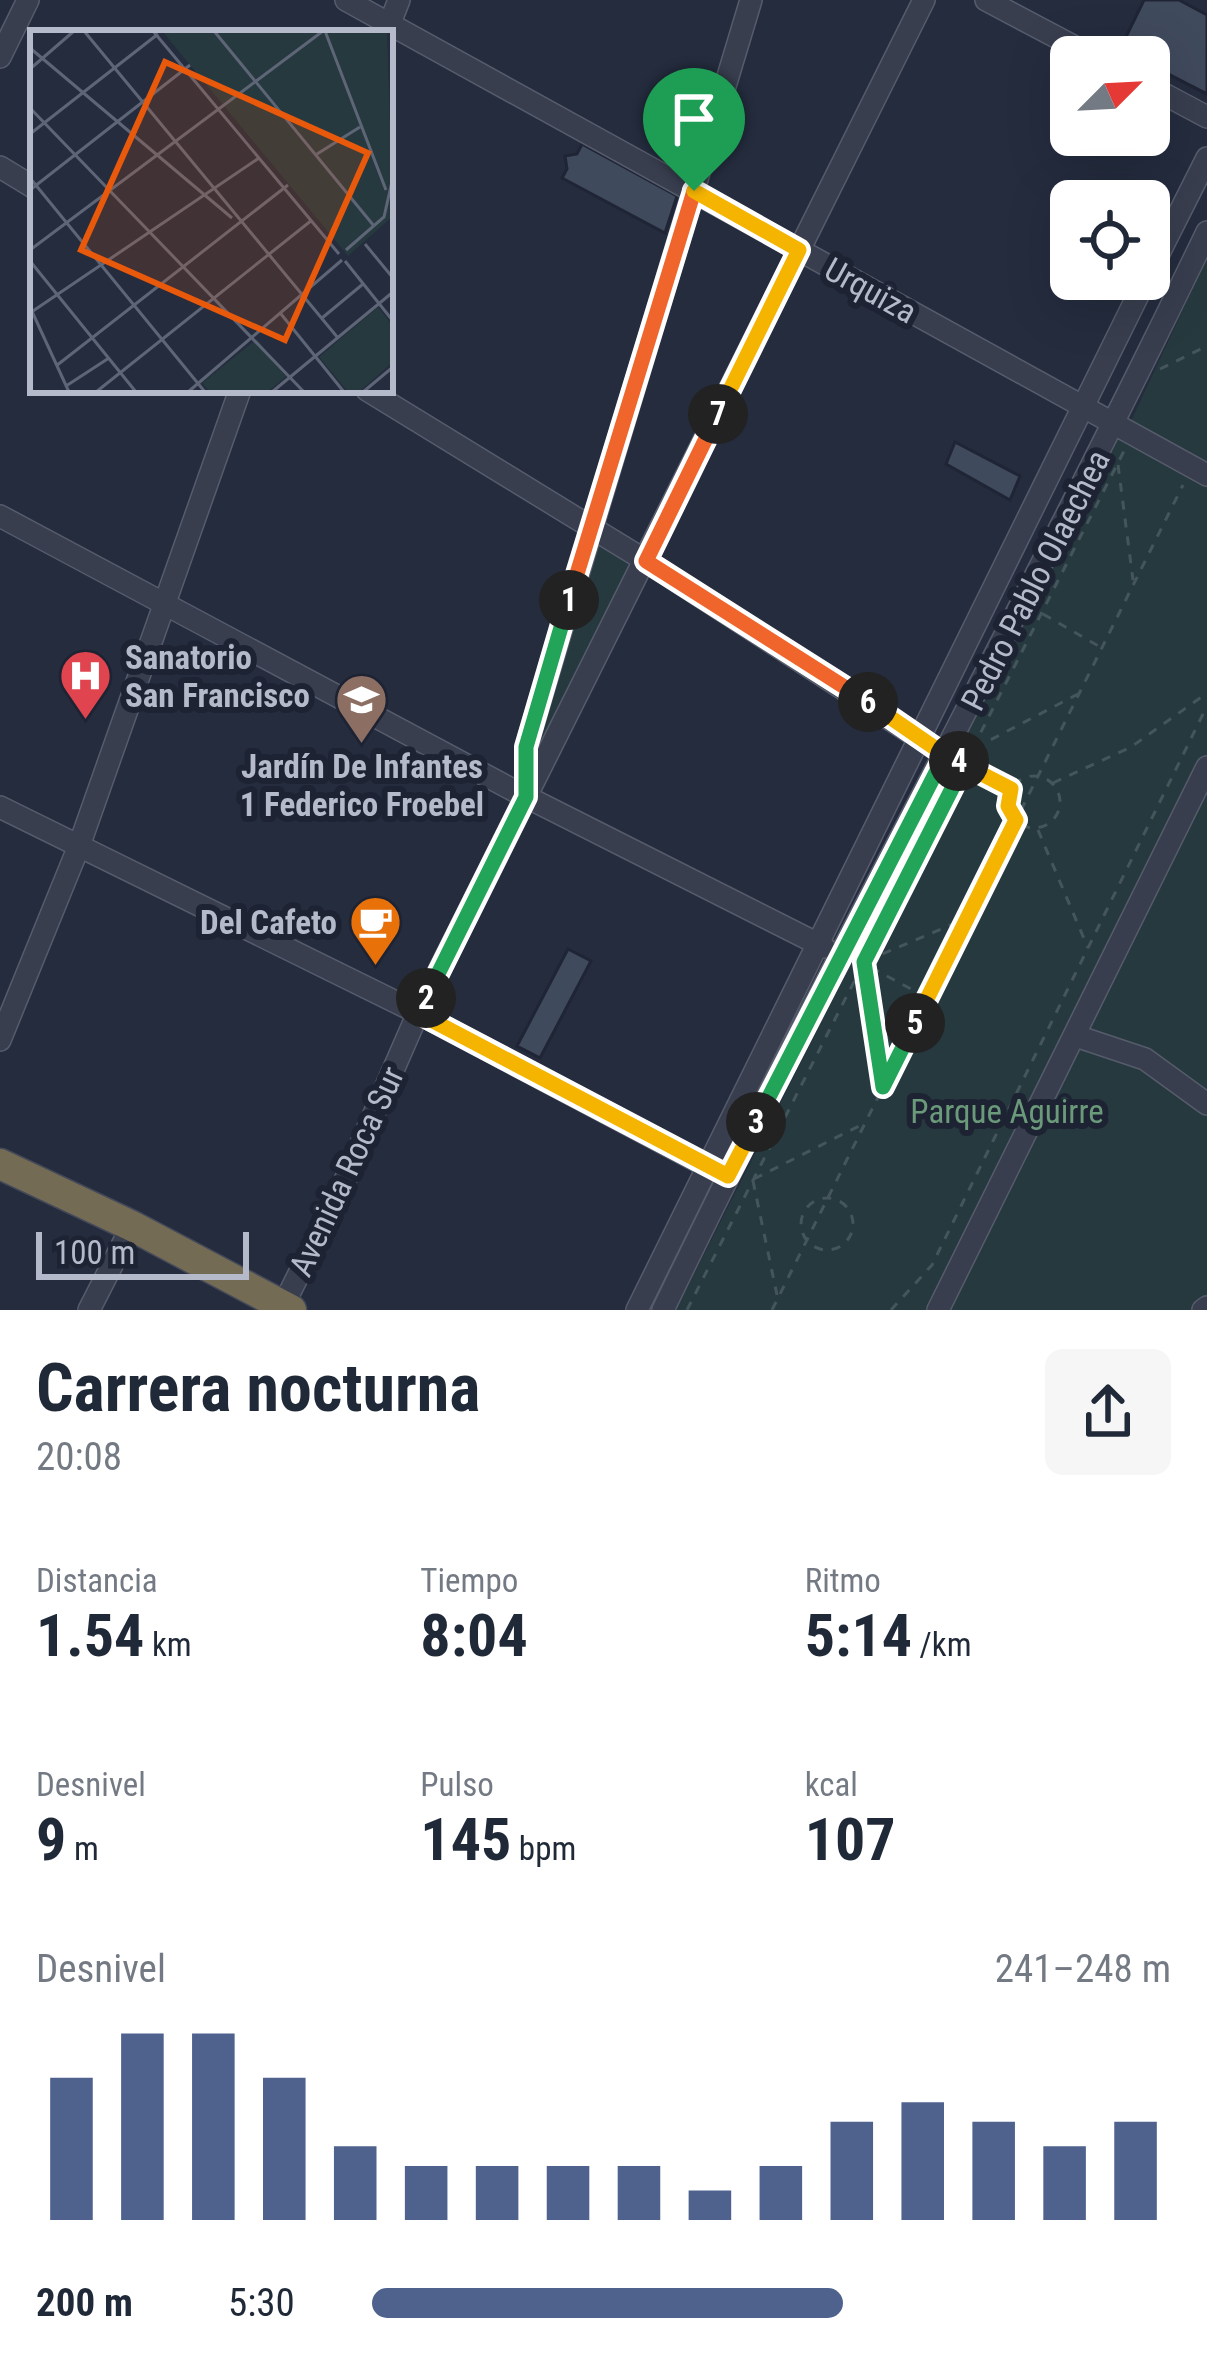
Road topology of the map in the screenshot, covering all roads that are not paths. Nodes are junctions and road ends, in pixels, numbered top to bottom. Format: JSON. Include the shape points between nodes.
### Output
{"nodes":[{"id":1,"x":28,"y":0,"type":"edge"},
{"id":2,"x":346,"y":0,"type":"edge"},
{"id":3,"x":399,"y":0,"type":"edge"},
{"id":4,"x":751,"y":0,"type":"edge"},
{"id":5,"x":924,"y":0,"type":"edge"},
{"id":6,"x":986,"y":0,"type":"edge"},
{"id":7,"x":388,"y":29,"type":"edge"},
{"id":8,"x":393,"y":32,"type":"edge"},
{"id":9,"x":1054,"y":36,"type":"edge"},
{"id":10,"x":0,"y":56,"type":"edge"},
{"id":11,"x":1170,"y":97,"type":"edge"},
{"id":12,"x":1207,"y":117,"type":"edge"},
{"id":13,"x":1207,"y":158,"type":"edge"},
{"id":14,"x":0,"y":166,"type":"edge"},
{"id":15,"x":30,"y":185,"type":"edge"},
{"id":16,"x":694,"y":191,"type":"junction"},
{"id":17,"x":1170,"y":231,"type":"edge"},
{"id":18,"x":1207,"y":232,"type":"edge"},
{"id":19,"x":799,"y":250,"type":"junction"},
{"id":20,"x":1135,"y":300,"type":"edge"},
{"id":21,"x":239,"y":393,"type":"edge"},
{"id":22,"x":372,"y":393,"type":"edge"},
{"id":23,"x":1082,"y":406,"type":"junction"},
{"id":24,"x":1123,"y":429,"type":"junction"},
{"id":25,"x":1197,"y":476,"type":"edge"},
{"id":26,"x":0,"y":516,"type":"edge"},
{"id":27,"x":590,"y":527,"type":"junction"},
{"id":28,"x":646,"y":561,"type":"junction"},
{"id":29,"x":164,"y":604,"type":"junction"},
{"id":30,"x":918,"y":734,"type":"junction"},
{"id":31,"x":955,"y":759,"type":"junction"},
{"id":32,"x":1207,"y":767,"type":"edge"},
{"id":33,"x":526,"y":797,"type":"junction"},
{"id":34,"x":0,"y":807,"type":"edge"},
{"id":35,"x":79,"y":845,"type":"junction"},
{"id":36,"x":816,"y":944,"type":"junction"},
{"id":37,"x":841,"y":956,"type":"junction"},
{"id":38,"x":418,"y":1013,"type":"junction"},
{"id":39,"x":1076,"y":1036,"type":"junction"},
{"id":40,"x":0,"y":1040,"type":"edge"},
{"id":41,"x":1207,"y":1104,"type":"edge"},
{"id":42,"x":0,"y":1164,"type":"edge"},
{"id":43,"x":717,"y":1171,"type":"junction"},
{"id":44,"x":132,"y":1226,"type":"junction"},
{"id":45,"x":285,"y":1309,"type":"edge"},
{"id":46,"x":89,"y":1310,"type":"edge"},
{"id":47,"x":637,"y":1310,"type":"edge"},
{"id":48,"x":663,"y":1310,"type":"edge"},
{"id":49,"x":938,"y":1310,"type":"edge"}],
"edges":[{"from":1,"to":10,"type":"street"},
{"from":2,"to":7,"type":"street","name":"Urquiza"},
{"from":3,"to":7,"type":"street"},
{"from":4,"to":16,"type":"street"},
{"from":5,"to":19,"type":"street","name":"Avenida Roca Sur"},
{"from":6,"to":9,"type":"street"},
{"from":8,"to":16,"type":"street","name":"Urquiza"},
{"from":11,"to":12,"type":"street"},
{"from":13,"to":17,"type":"street","name":"Pedro Pablo Olaechea"},
{"from":14,"to":15,"type":"street"},
{"from":16,"to":19,"type":"street","name":"Urquiza"},
{"from":16,"to":27,"type":"street"},
{"from":18,"to":24,"type":"street","name":"Pedro Pablo Olaechea"},
{"from":19,"to":23,"type":"street","name":"Urquiza"},
{"from":19,"to":28,"type":"street","name":"Avenida Roca Sur"},
{"from":20,"to":23,"type":"street","name":"Pedro Pablo Olaechea"},
{"from":21,"to":29,"type":"street"},
{"from":22,"to":27,"type":"street"},
{"from":23,"to":24,"type":"street","name":"Urquiza"},
{"from":23,"to":30,"type":"street","name":"Pedro Pablo Olaechea"},
{"from":24,"to":25,"type":"street","name":"Urquiza"},
{"from":24,"to":31,"type":"street","name":"Pedro Pablo Olaechea"},
{"from":26,"to":29,"type":"street"},
{"from":27,"to":28,"type":"street"},
{"from":27,"to":33,"type":"street","via":[[526,747]]},
{"from":28,"to":30,"type":"street"},
{"from":28,"to":33,"type":"street","name":"Avenida Roca Sur"},
{"from":29,"to":33,"type":"street"},
{"from":29,"to":35,"type":"street"},
{"from":30,"to":31,"type":"street"},
{"from":30,"to":36,"type":"street","name":"Pedro Pablo Olaechea"},
{"from":31,"to":37,"type":"street","name":"Pedro Pablo Olaechea"},
{"from":32,"to":39,"type":"street"},
{"from":33,"to":36,"type":"street"},
{"from":33,"to":38,"type":"street","name":"Avenida Roca Sur"},
{"from":34,"to":35,"type":"street"},
{"from":35,"to":38,"type":"street"},
{"from":35,"to":40,"type":"street"},
{"from":36,"to":37,"type":"street"},
{"from":36,"to":43,"type":"street","name":"Pedro Pablo Olaechea"},
{"from":37,"to":43,"type":"street","name":"Pedro Pablo Olaechea"},
{"from":38,"to":43,"type":"street"},
{"from":38,"to":45,"type":"street","name":"Avenida Roca Sur"},
{"from":39,"to":41,"type":"street","via":[[1145,1059]]},
{"from":39,"to":49,"type":"street"},
{"from":42,"to":44,"type":"highway"},
{"from":43,"to":47,"type":"street","name":"Pedro Pablo Olaechea"},
{"from":43,"to":48,"type":"street","name":"Pedro Pablo Olaechea"},
{"from":44,"to":45,"type":"highway"},
{"from":44,"to":46,"type":"street"}]}
